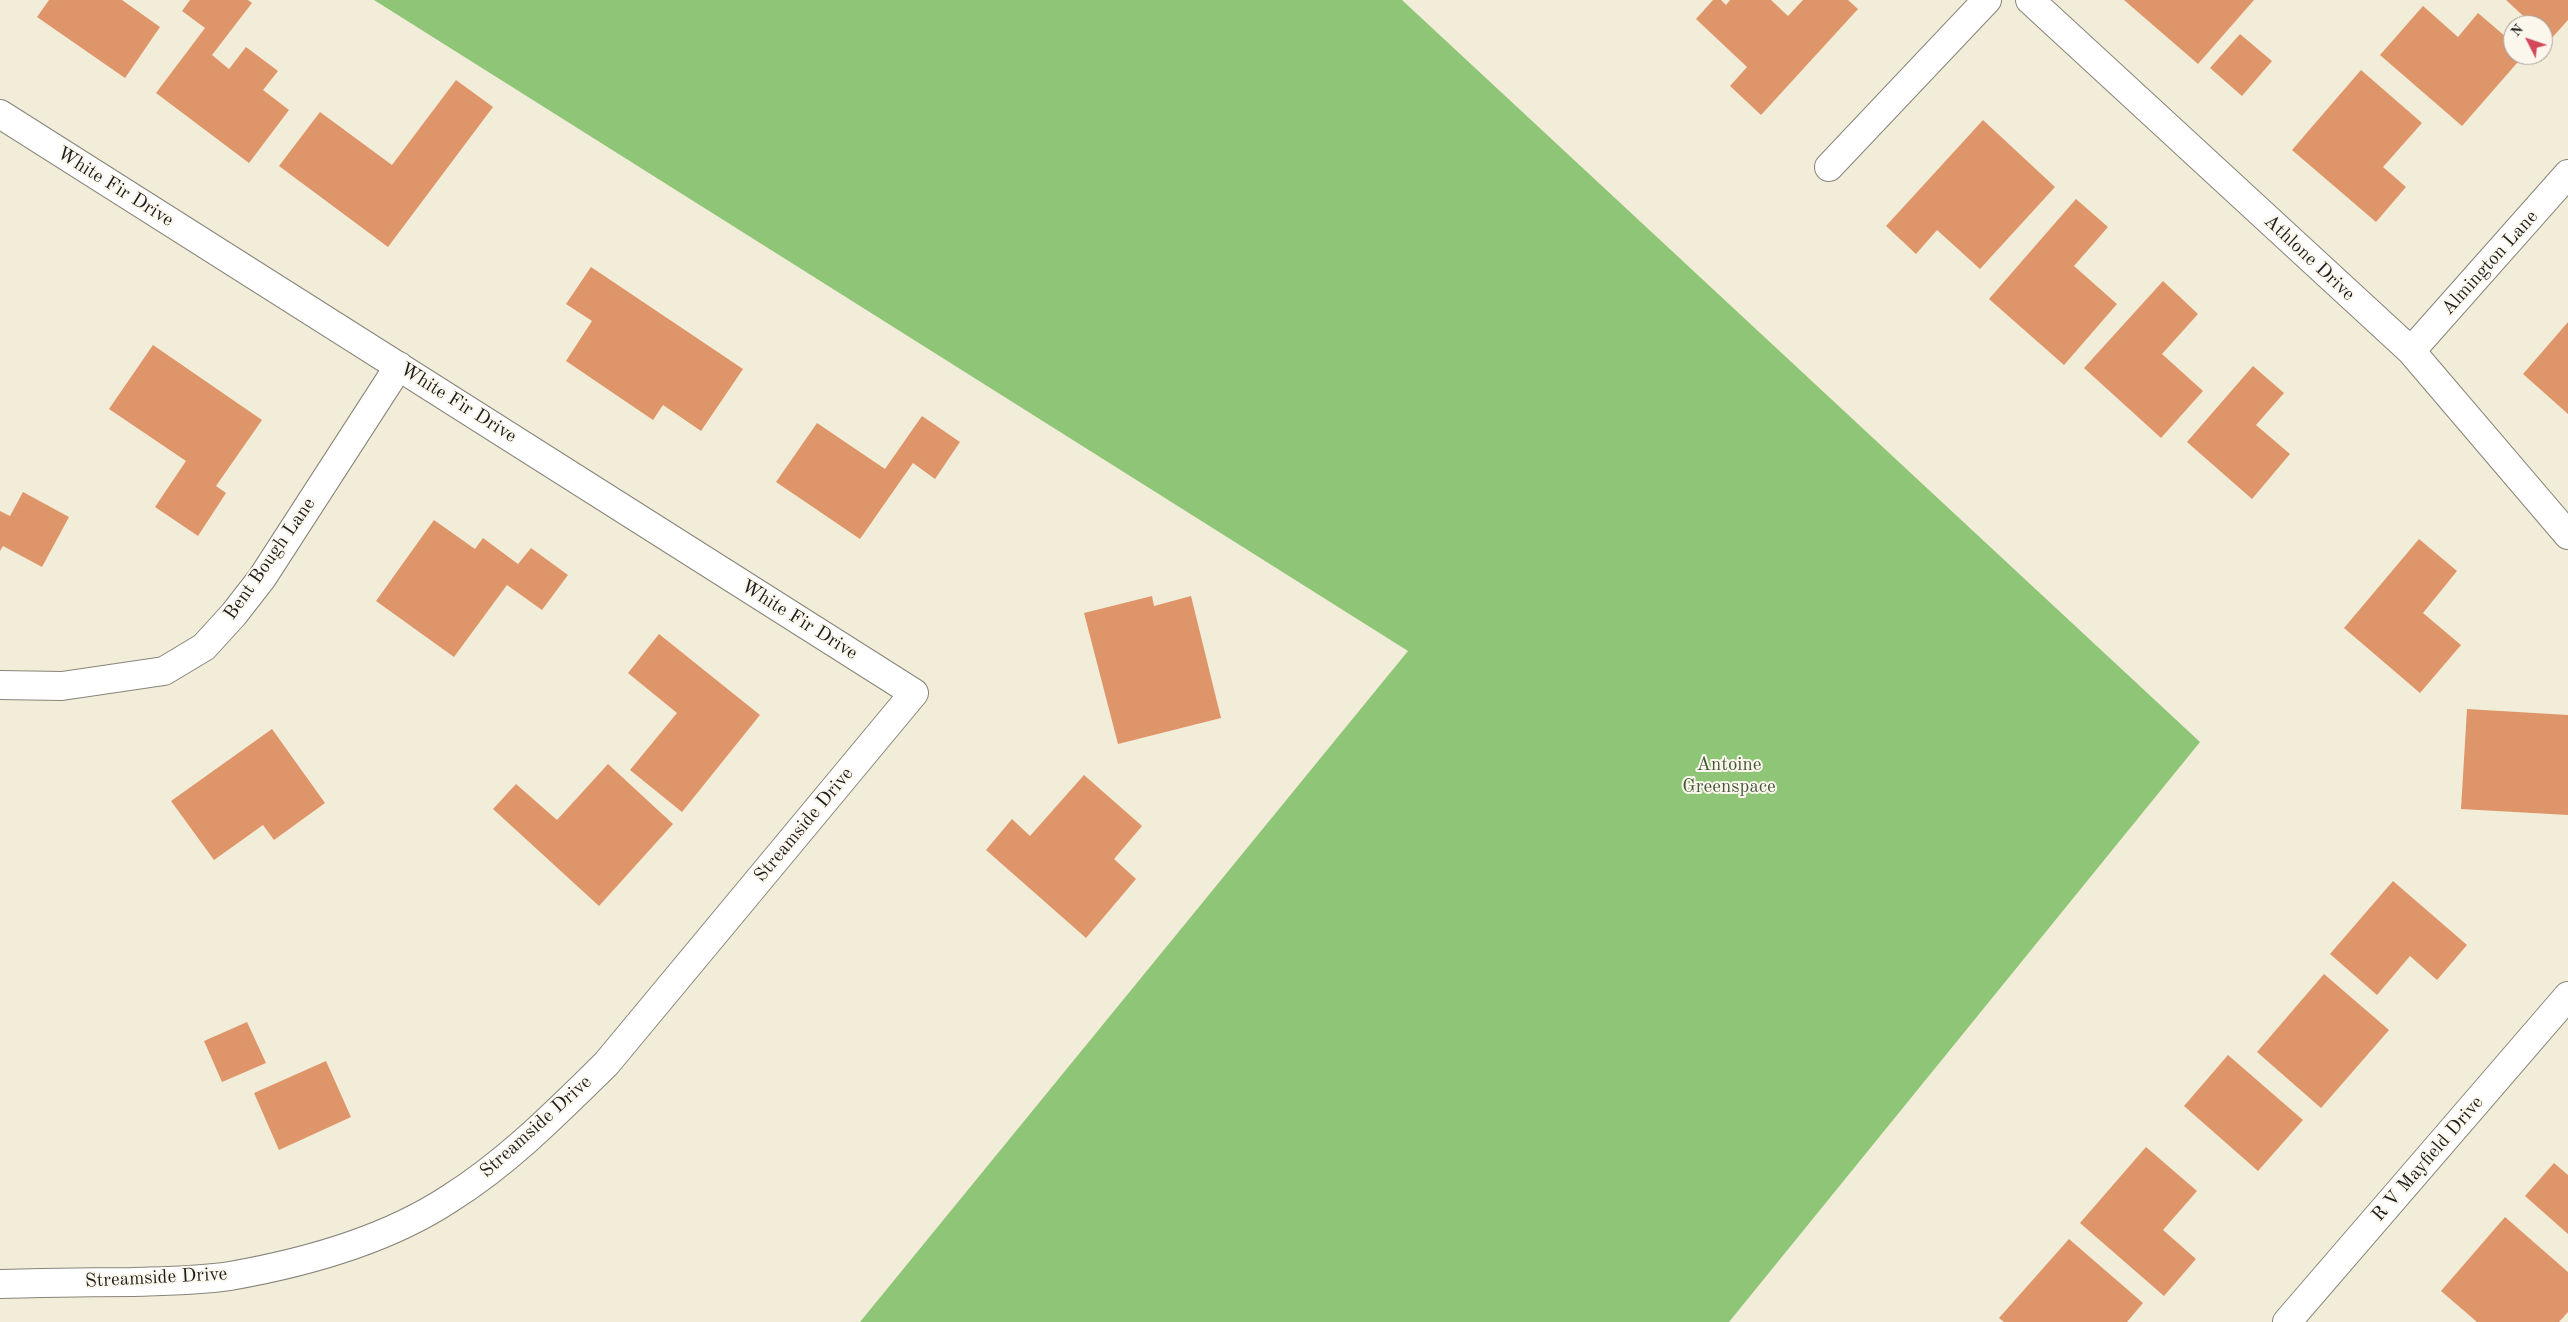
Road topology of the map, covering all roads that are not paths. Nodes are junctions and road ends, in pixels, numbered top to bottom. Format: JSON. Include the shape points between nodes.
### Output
{"nodes":[{"id":1,"x":1987,"y":0,"type":"edge"},
{"id":2,"x":2030,"y":0,"type":"edge"},
{"id":3,"x":0,"y":114,"type":"edge"},
{"id":4,"x":1830,"y":166,"type":"dead end"},
{"id":5,"x":2568,"y":174,"type":"edge"},
{"id":6,"x":2411,"y":351,"type":"junction"},
{"id":7,"x":399,"y":366,"type":"junction"},
{"id":8,"x":2568,"y":535,"type":"edge"},
{"id":9,"x":0,"y":685,"type":"edge"},
{"id":10,"x":914,"y":693,"type":"joint"},
{"id":11,"x":2568,"y":996,"type":"edge"},
{"id":12,"x":0,"y":1284,"type":"edge"},
{"id":13,"x":2287,"y":1322,"type":"edge"}],
"edges":[{"from":1,"to":4,"type":"street"},
{"from":2,"to":6,"type":"street","name":"Athlone Drive"},
{"from":3,"to":7,"type":"street","name":"White Fir Drive"},
{"from":5,"to":6,"type":"street","name":"Almington Lane"},
{"from":6,"to":8,"type":"street","name":"Athlone Drive"},
{"from":7,"to":9,"type":"street","name":"Bent Bough Lane","via":[[262,578],[204,647],[164,671],[62,686]]},
{"from":7,"to":10,"type":"street","name":"White Fir Drive"},
{"from":10,"to":12,"type":"street","name":"Streamside Drive","via":[[606,1064],[550,1119],[498,1164],[449,1200],[403,1224],[346,1247],[229,1276],[179,1281]]},
{"from":11,"to":13,"type":"street","name":"R V Mayfield Drive"}]}
